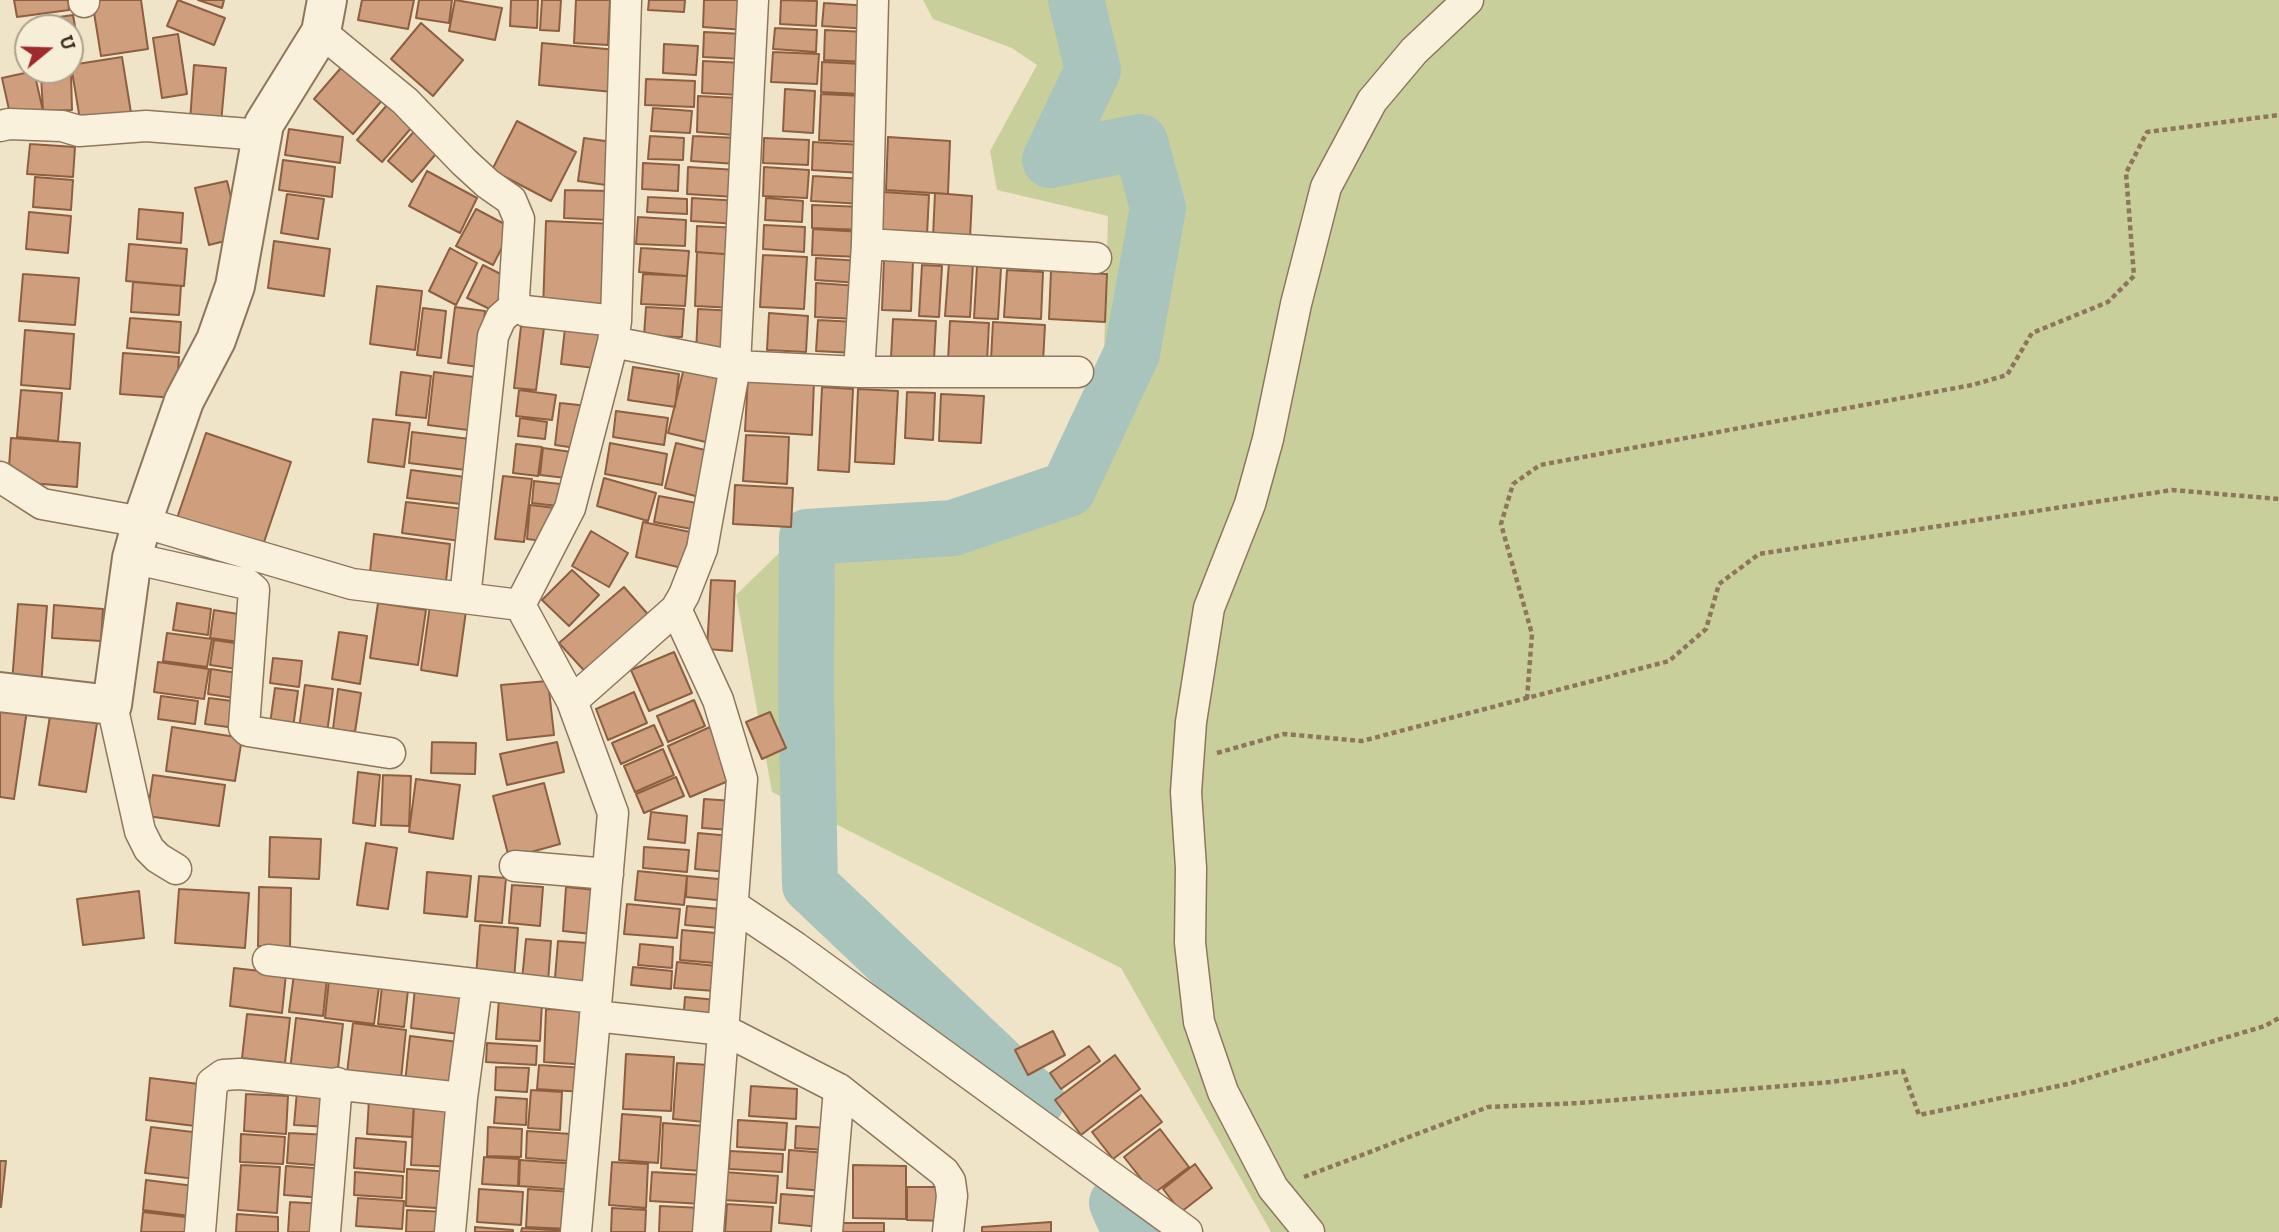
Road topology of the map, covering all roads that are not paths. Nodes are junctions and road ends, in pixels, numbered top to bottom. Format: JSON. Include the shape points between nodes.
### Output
{"nodes":[{"id":1,"x":626,"y":0,"type":"edge"},
{"id":2,"x":753,"y":0,"type":"edge"},
{"id":3,"x":873,"y":0,"type":"edge"},
{"id":4,"x":1468,"y":0,"type":"edge"},
{"id":5,"x":324,"y":16,"type":"edge"},
{"id":6,"x":0,"y":126,"type":"edge"},
{"id":7,"x":262,"y":135,"type":"junction"},
{"id":8,"x":867,"y":244,"type":"junction"},
{"id":9,"x":1096,"y":258,"type":"dead end"},
{"id":10,"x":516,"y":305,"type":"junction"},
{"id":11,"x":615,"y":332,"type":"junction"},
{"id":12,"x":735,"y":366,"type":"junction"},
{"id":13,"x":859,"y":372,"type":"junction"},
{"id":14,"x":1078,"y":372,"type":"dead end"},
{"id":15,"x":0,"y":477,"type":"edge"},
{"id":16,"x":142,"y":522,"type":"junction"},
{"id":17,"x":132,"y":558,"type":"junction"},
{"id":18,"x":465,"y":598,"type":"junction"},
{"id":19,"x":520,"y":604,"type":"junction"},
{"id":20,"x":676,"y":609,"type":"junction"},
{"id":21,"x":0,"y":692,"type":"edge"},
{"id":22,"x":572,"y":701,"type":"junction"},
{"id":23,"x":112,"y":705,"type":"junction"},
{"id":24,"x":390,"y":753,"type":"dead end"},
{"id":25,"x":515,"y":866,"type":"dead end"},
{"id":26,"x":176,"y":869,"type":"dead end"},
{"id":27,"x":608,"y":874,"type":"junction"},
{"id":28,"x":734,"y":906,"type":"junction"},
{"id":29,"x":268,"y":960,"type":"dead end"},
{"id":30,"x":477,"y":985,"type":"junction"},
{"id":31,"x":595,"y":1007,"type":"junction"},
{"id":32,"x":724,"y":1030,"type":"junction"},
{"id":33,"x":337,"y":1083,"type":"junction"},
{"id":34,"x":839,"y":1089,"type":"junction"},
{"id":35,"x":462,"y":1098,"type":"junction"},
{"id":36,"x":200,"y":1232,"type":"edge"},
{"id":37,"x":325,"y":1232,"type":"edge"},
{"id":38,"x":450,"y":1232,"type":"edge"},
{"id":39,"x":576,"y":1232,"type":"edge"},
{"id":40,"x":708,"y":1232,"type":"edge"},
{"id":41,"x":827,"y":1232,"type":"edge"},
{"id":42,"x":948,"y":1232,"type":"edge"},
{"id":43,"x":1187,"y":1232,"type":"edge"},
{"id":44,"x":1309,"y":1232,"type":"edge"}],
"edges":[{"from":1,"to":11,"type":"street"},
{"from":2,"to":12,"type":"street"},
{"from":3,"to":8,"type":"street"},
{"from":4,"to":44,"type":"street","via":[[1414,51],[1371,101],[1326,187],[1250,504],[1209,608],[1191,722],[1186,792],[1190,943],[1199,1022],[1223,1092],[1273,1188]]},
{"from":5,"to":7,"type":"street"},
{"from":5,"to":10,"type":"street","via":[[464,162],[511,201],[519,219]]},
{"from":6,"to":7,"type":"street","via":[[62,126],[79,131],[146,126]]},
{"from":7,"to":16,"type":"street","via":[[235,286],[216,340],[184,401]]},
{"from":8,"to":9,"type":"street"},
{"from":8,"to":13,"type":"street"},
{"from":10,"to":11,"type":"street"},
{"from":10,"to":18,"type":"street","via":[[501,318],[493,336]]},
{"from":11,"to":12,"type":"street"},
{"from":11,"to":19,"type":"street","via":[[570,508]]},
{"from":12,"to":13,"type":"street"},
{"from":12,"to":20,"type":"street","via":[[702,549]]},
{"from":13,"to":14,"type":"street"},
{"from":15,"to":16,"type":"street","via":[[42,504]]},
{"from":16,"to":17,"type":"street"},
{"from":16,"to":18,"type":"street","via":[[352,584]]},
{"from":17,"to":23,"type":"street"},
{"from":17,"to":24,"type":"street","via":[[247,583],[254,590],[244,727],[248,731]]},
{"from":18,"to":19,"type":"street"},
{"from":19,"to":22,"type":"street"},
{"from":20,"to":22,"type":"street"},
{"from":20,"to":28,"type":"street","via":[[718,700],[742,779]]},
{"from":21,"to":23,"type":"street"},
{"from":22,"to":27,"type":"street","via":[[613,814]]},
{"from":23,"to":26,"type":"street","via":[[140,831],[149,849]]},
{"from":25,"to":27,"type":"street"},
{"from":27,"to":31,"type":"street"},
{"from":28,"to":32,"type":"street"},
{"from":28,"to":43,"type":"street"},
{"from":29,"to":30,"type":"street"},
{"from":30,"to":31,"type":"street"},
{"from":30,"to":35,"type":"street"},
{"from":31,"to":32,"type":"street"},
{"from":31,"to":39,"type":"street"},
{"from":32,"to":34,"type":"street"},
{"from":32,"to":40,"type":"street"},
{"from":33,"to":35,"type":"street"},
{"from":33,"to":36,"type":"street","via":[[240,1074],[223,1075],[212,1083]]},
{"from":33,"to":37,"type":"street"},
{"from":34,"to":41,"type":"street"},
{"from":34,"to":42,"type":"street","via":[[944,1172],[952,1196]]},
{"from":35,"to":38,"type":"street"}]}
